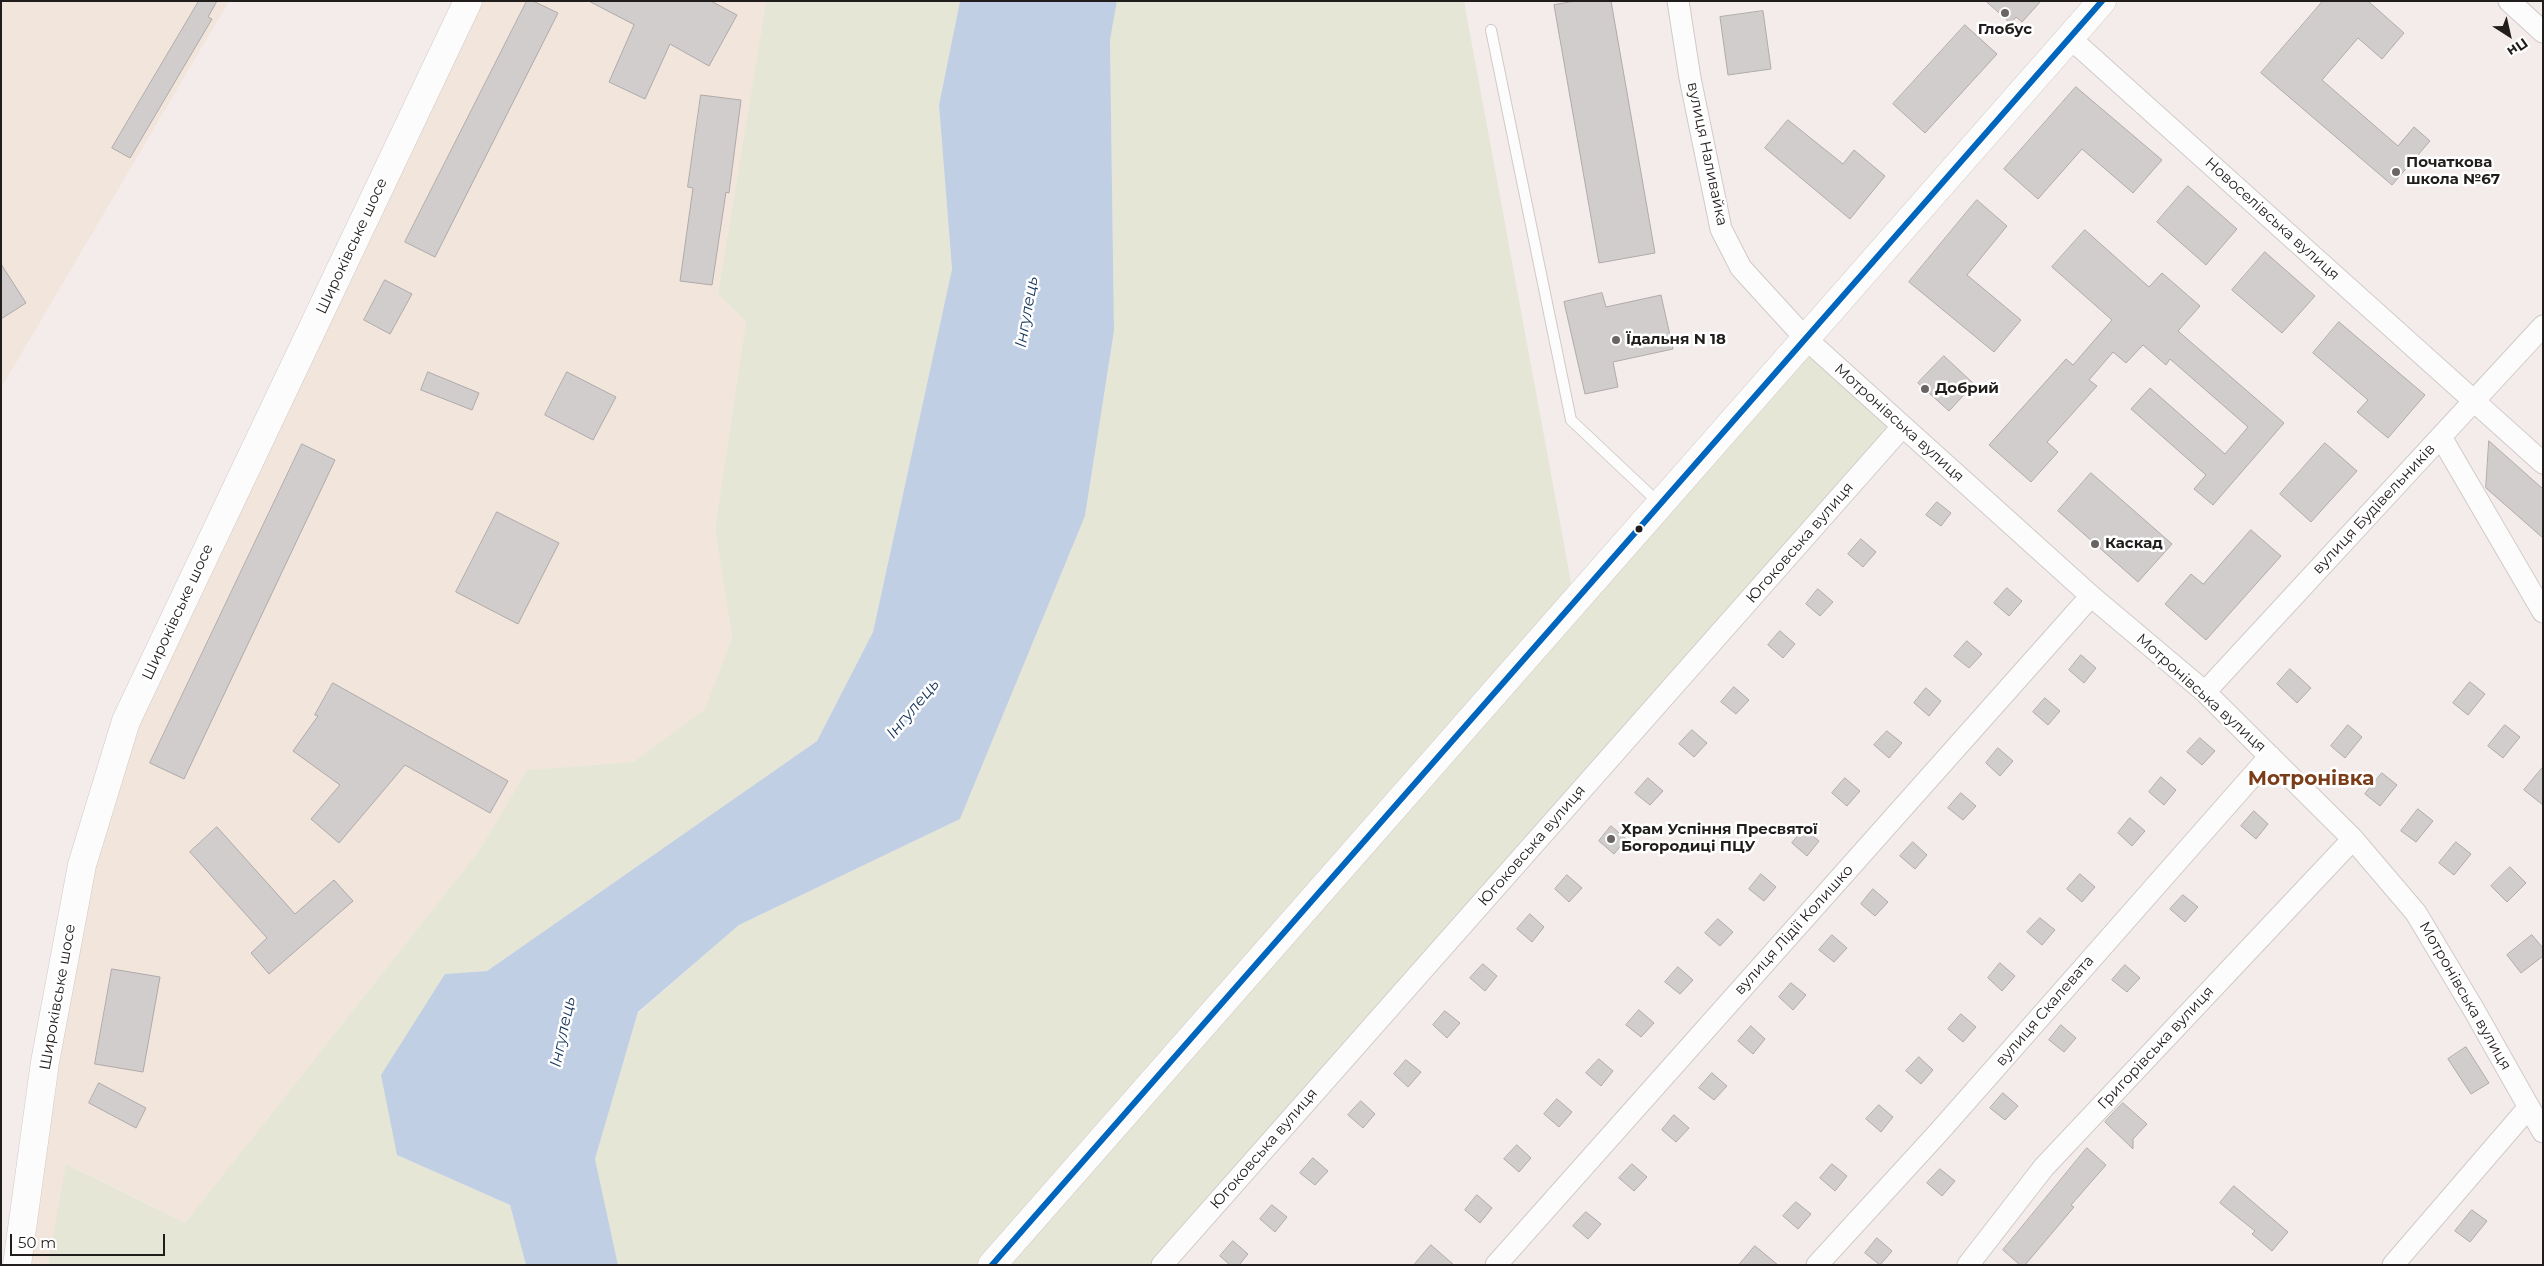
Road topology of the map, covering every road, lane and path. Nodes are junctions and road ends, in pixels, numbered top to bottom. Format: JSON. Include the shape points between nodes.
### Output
{"nodes":[{"id":1,"x":468,"y":1,"type":"edge"},
{"id":2,"x":1678,"y":1,"type":"edge"},
{"id":3,"x":2102,"y":1,"type":"edge"},
{"id":4,"x":2509,"y":1,"type":"edge"},
{"id":5,"x":1491,"y":30,"type":"dead end"},
{"id":6,"x":2543,"y":32,"type":"edge"},
{"id":7,"x":2070,"y":38,"type":"junction"},
{"id":8,"x":2543,"y":326,"type":"edge"},
{"id":9,"x":1805,"y":338,"type":"junction"},
{"id":10,"x":2475,"y":400,"type":"junction"},
{"id":11,"x":1902,"y":427,"type":"junction"},
{"id":12,"x":2440,"y":437,"type":"junction"},
{"id":13,"x":2543,"y":463,"type":"edge"},
{"id":14,"x":1659,"y":503,"type":"junction"},
{"id":15,"x":2091,"y":596,"type":"junction"},
{"id":16,"x":2543,"y":612,"type":"edge"},
{"id":17,"x":2205,"y":692,"type":"junction"},
{"id":18,"x":2270,"y":756,"type":"junction"},
{"id":19,"x":2353,"y":839,"type":"junction"},
{"id":20,"x":2529,"y":1107,"type":"junction"},
{"id":21,"x":2543,"y":1132,"type":"edge"},
{"id":22,"x":16,"y":1265,"type":"edge"},
{"id":23,"x":992,"y":1265,"type":"edge"},
{"id":24,"x":1162,"y":1265,"type":"edge"},
{"id":25,"x":1496,"y":1265,"type":"edge"},
{"id":26,"x":1817,"y":1265,"type":"edge"},
{"id":27,"x":1968,"y":1265,"type":"edge"},
{"id":28,"x":2393,"y":1265,"type":"edge"}],
"edges":[{"from":1,"to":22,"type":"street","name":"Широківське шосе","via":[[126,721],[82,866],[45,1062]]},
{"from":2,"to":9,"type":"street","name":"вулиця Наливайка","via":[[1721,229],[1741,268]]},
{"from":3,"to":7,"type":"street"},
{"from":4,"to":6,"type":"street"},
{"from":5,"to":14,"type":"lane","via":[[1571,420]]},
{"from":7,"to":9,"type":"street"},
{"from":7,"to":10,"type":"street","name":"Новоселівська вулиця"},
{"from":8,"to":10,"type":"street","name":"вулиця Будівельників"},
{"from":9,"to":11,"type":"street","name":"Мотронівська вулиця"},
{"from":9,"to":14,"type":"street"},
{"from":10,"to":12,"type":"street","name":"вулиця Будівельників"},
{"from":10,"to":13,"type":"street","name":"Новоселівська вулиця"},
{"from":11,"to":15,"type":"street","name":"Мотронівська вулиця"},
{"from":11,"to":24,"type":"street","name":"Югоковська вулиця"},
{"from":12,"to":16,"type":"street"},
{"from":12,"to":17,"type":"street","name":"вулиця Будівельників"},
{"from":14,"to":23,"type":"street"},
{"from":15,"to":17,"type":"street","name":"Мотронівська вулиця"},
{"from":15,"to":25,"type":"street","name":"вулиця Лідії Колишко"},
{"from":17,"to":18,"type":"street","name":"Мотронівська вулиця"},
{"from":18,"to":19,"type":"street","name":"Мотронівська вулиця"},
{"from":18,"to":26,"type":"street","name":"вулиця Скалевата","via":[[1938,1133]]},
{"from":19,"to":20,"type":"street","name":"Мотронівська вулиця","via":[[2416,913]]},
{"from":19,"to":27,"type":"street","name":"Григорівська вулиця","via":[[2044,1167]]},
{"from":20,"to":21,"type":"street","name":"Мотронівська вулиця"},
{"from":20,"to":28,"type":"street"}]}
